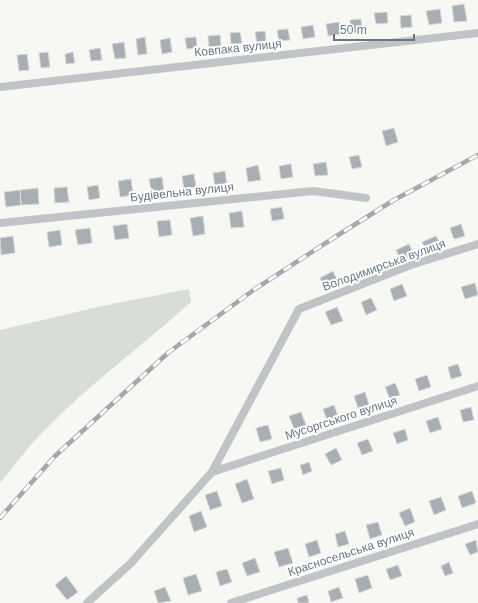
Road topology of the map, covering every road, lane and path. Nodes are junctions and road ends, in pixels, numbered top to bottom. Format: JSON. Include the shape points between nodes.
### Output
{"nodes":[{"id":1,"x":478,"y":33,"type":"edge"},
{"id":2,"x":0,"y":87,"type":"edge"},
{"id":3,"x":366,"y":198,"type":"dead end"},
{"id":4,"x":0,"y":223,"type":"edge"},
{"id":5,"x":478,"y":244,"type":"edge"},
{"id":6,"x":478,"y":386,"type":"edge"},
{"id":7,"x":212,"y":472,"type":"junction"},
{"id":8,"x":478,"y":524,"type":"edge"},
{"id":9,"x":87,"y":603,"type":"edge"},
{"id":10,"x":231,"y":603,"type":"edge"}],
"edges":[{"from":1,"to":2,"type":"street","name":"Ковпака вулиця"},
{"from":3,"to":4,"type":"street","name":"Будівельна вулиця","via":[[313,191]]},
{"from":5,"to":7,"type":"street","name":"Володимирська вулиця","via":[[411,265],[299,309]]},
{"from":6,"to":7,"type":"street","name":"Мусоргського вулиця"},
{"from":7,"to":9,"type":"street","via":[[131,563]]},
{"from":8,"to":10,"type":"street","name":"Красносельська вулиця"}]}
